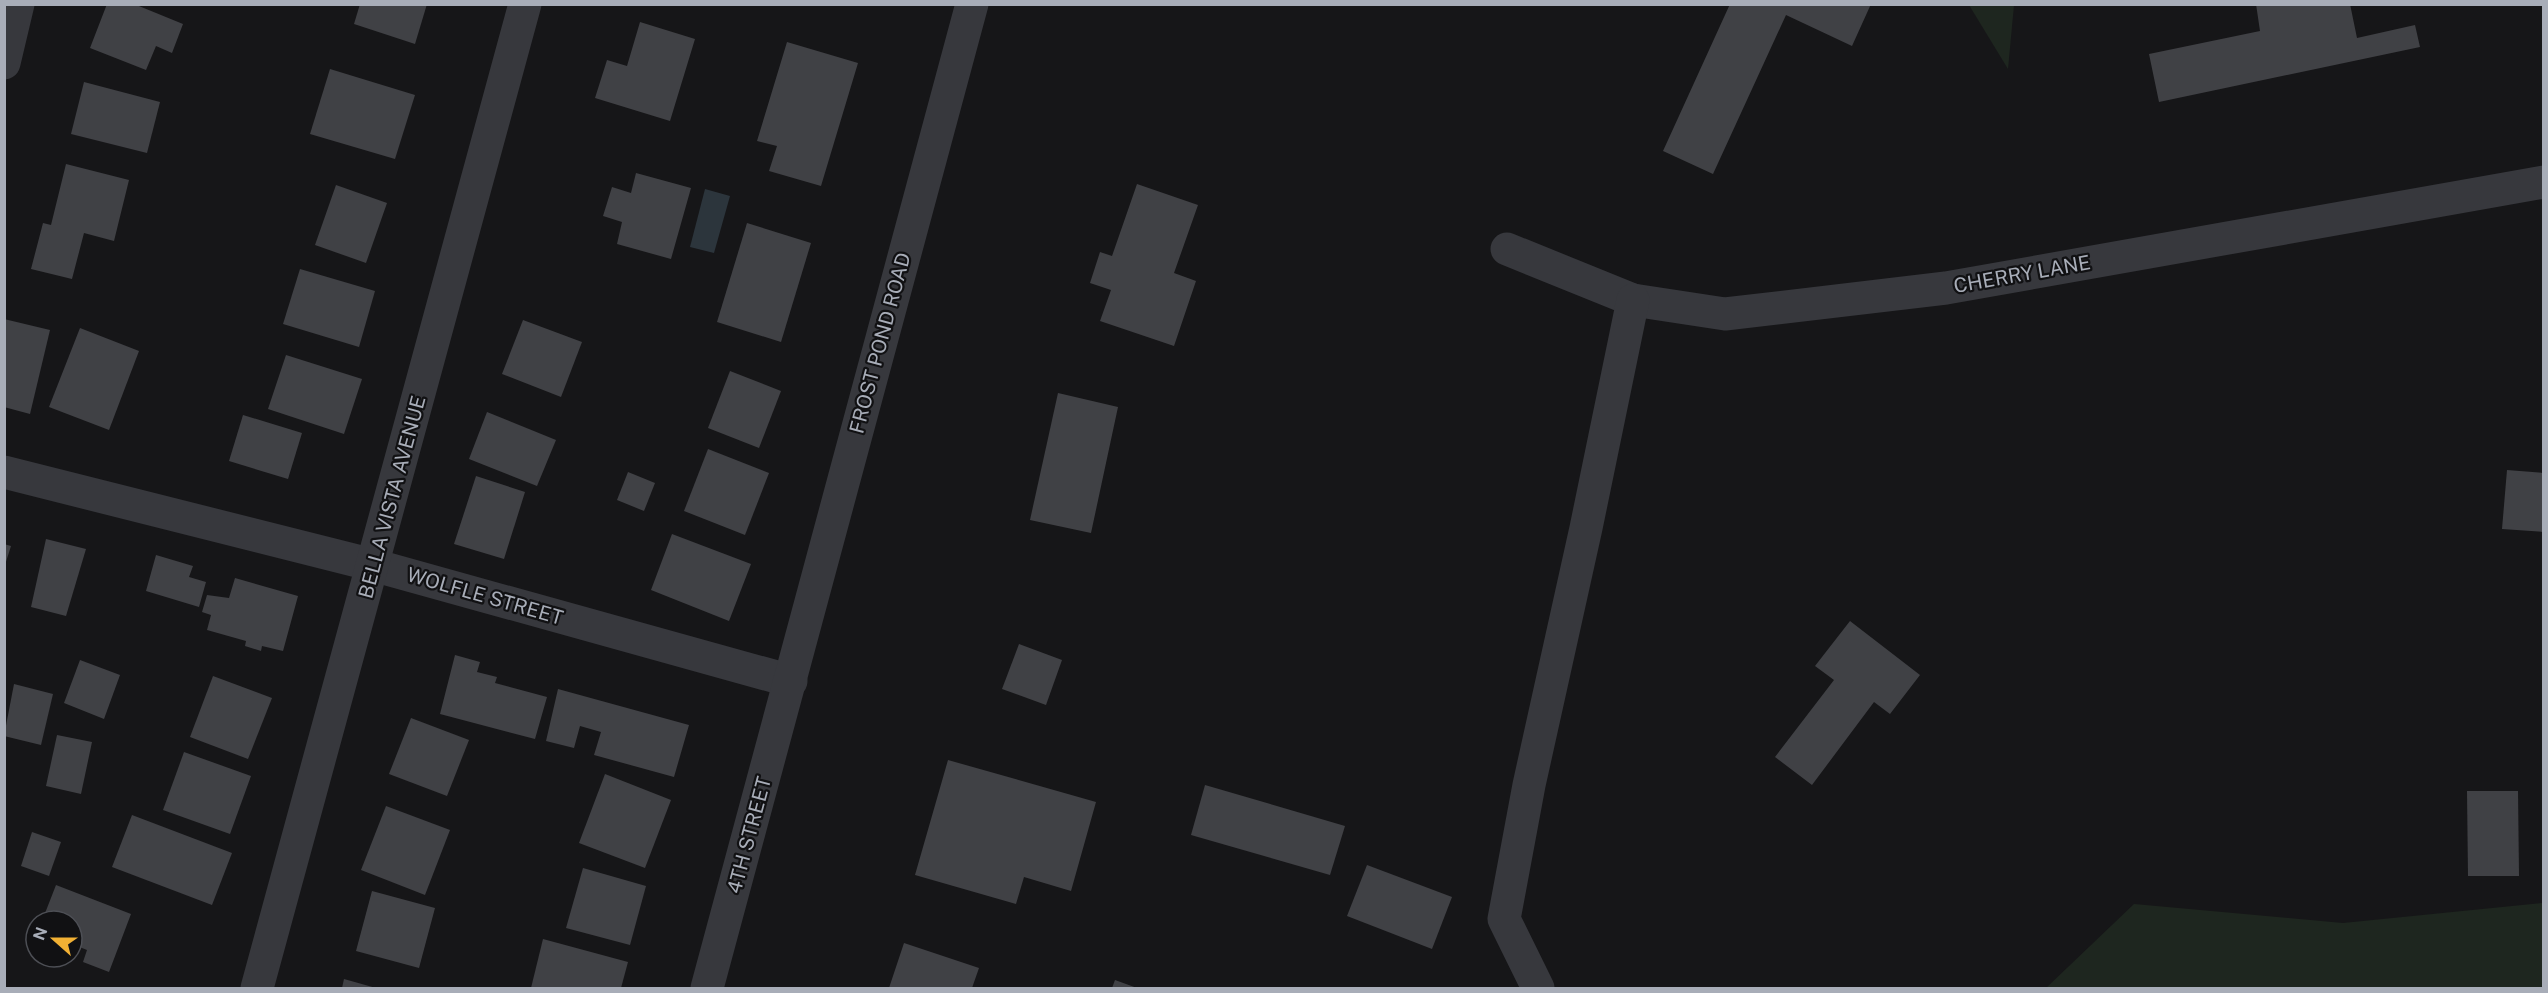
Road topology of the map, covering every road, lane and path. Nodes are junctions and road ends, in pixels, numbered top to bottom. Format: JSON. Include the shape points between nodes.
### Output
{"nodes":[{"id":1,"x":18,"y":4,"type":"edge"},
{"id":2,"x":525,"y":4,"type":"edge"},
{"id":3,"x":972,"y":4,"type":"edge"},
{"id":4,"x":4,"y":63,"type":"edge"},
{"id":5,"x":2544,"y":182,"type":"edge"},
{"id":6,"x":1507,"y":249,"type":"dead end"},
{"id":7,"x":1633,"y":300,"type":"junction"},
{"id":8,"x":4,"y":472,"type":"edge"},
{"id":9,"x":373,"y":565,"type":"junction"},
{"id":10,"x":791,"y":681,"type":"junction"},
{"id":11,"x":257,"y":988,"type":"edge"},
{"id":12,"x":707,"y":988,"type":"edge"},
{"id":13,"x":1538,"y":988,"type":"edge"}],
"edges":[{"from":1,"to":4,"type":"street"},
{"from":2,"to":9,"type":"street","name":"BELLA VISTA AVENUE"},
{"from":3,"to":10,"type":"street","name":"FROST POND ROAD"},
{"from":5,"to":7,"type":"street","name":"CHERRY LANE","via":[[1946,288],[1725,314]]},
{"from":6,"to":7,"type":"street","name":"CHERRY LANE"},
{"from":7,"to":13,"type":"street","via":[[1504,918]]},
{"from":8,"to":9,"type":"street","name":"WOLFLE STREET"},
{"from":9,"to":10,"type":"street","name":"WOLFLE STREET"},
{"from":9,"to":11,"type":"street","name":"BELLA VISTA AVENUE"},
{"from":10,"to":12,"type":"street","name":"4TH STREET"}]}
